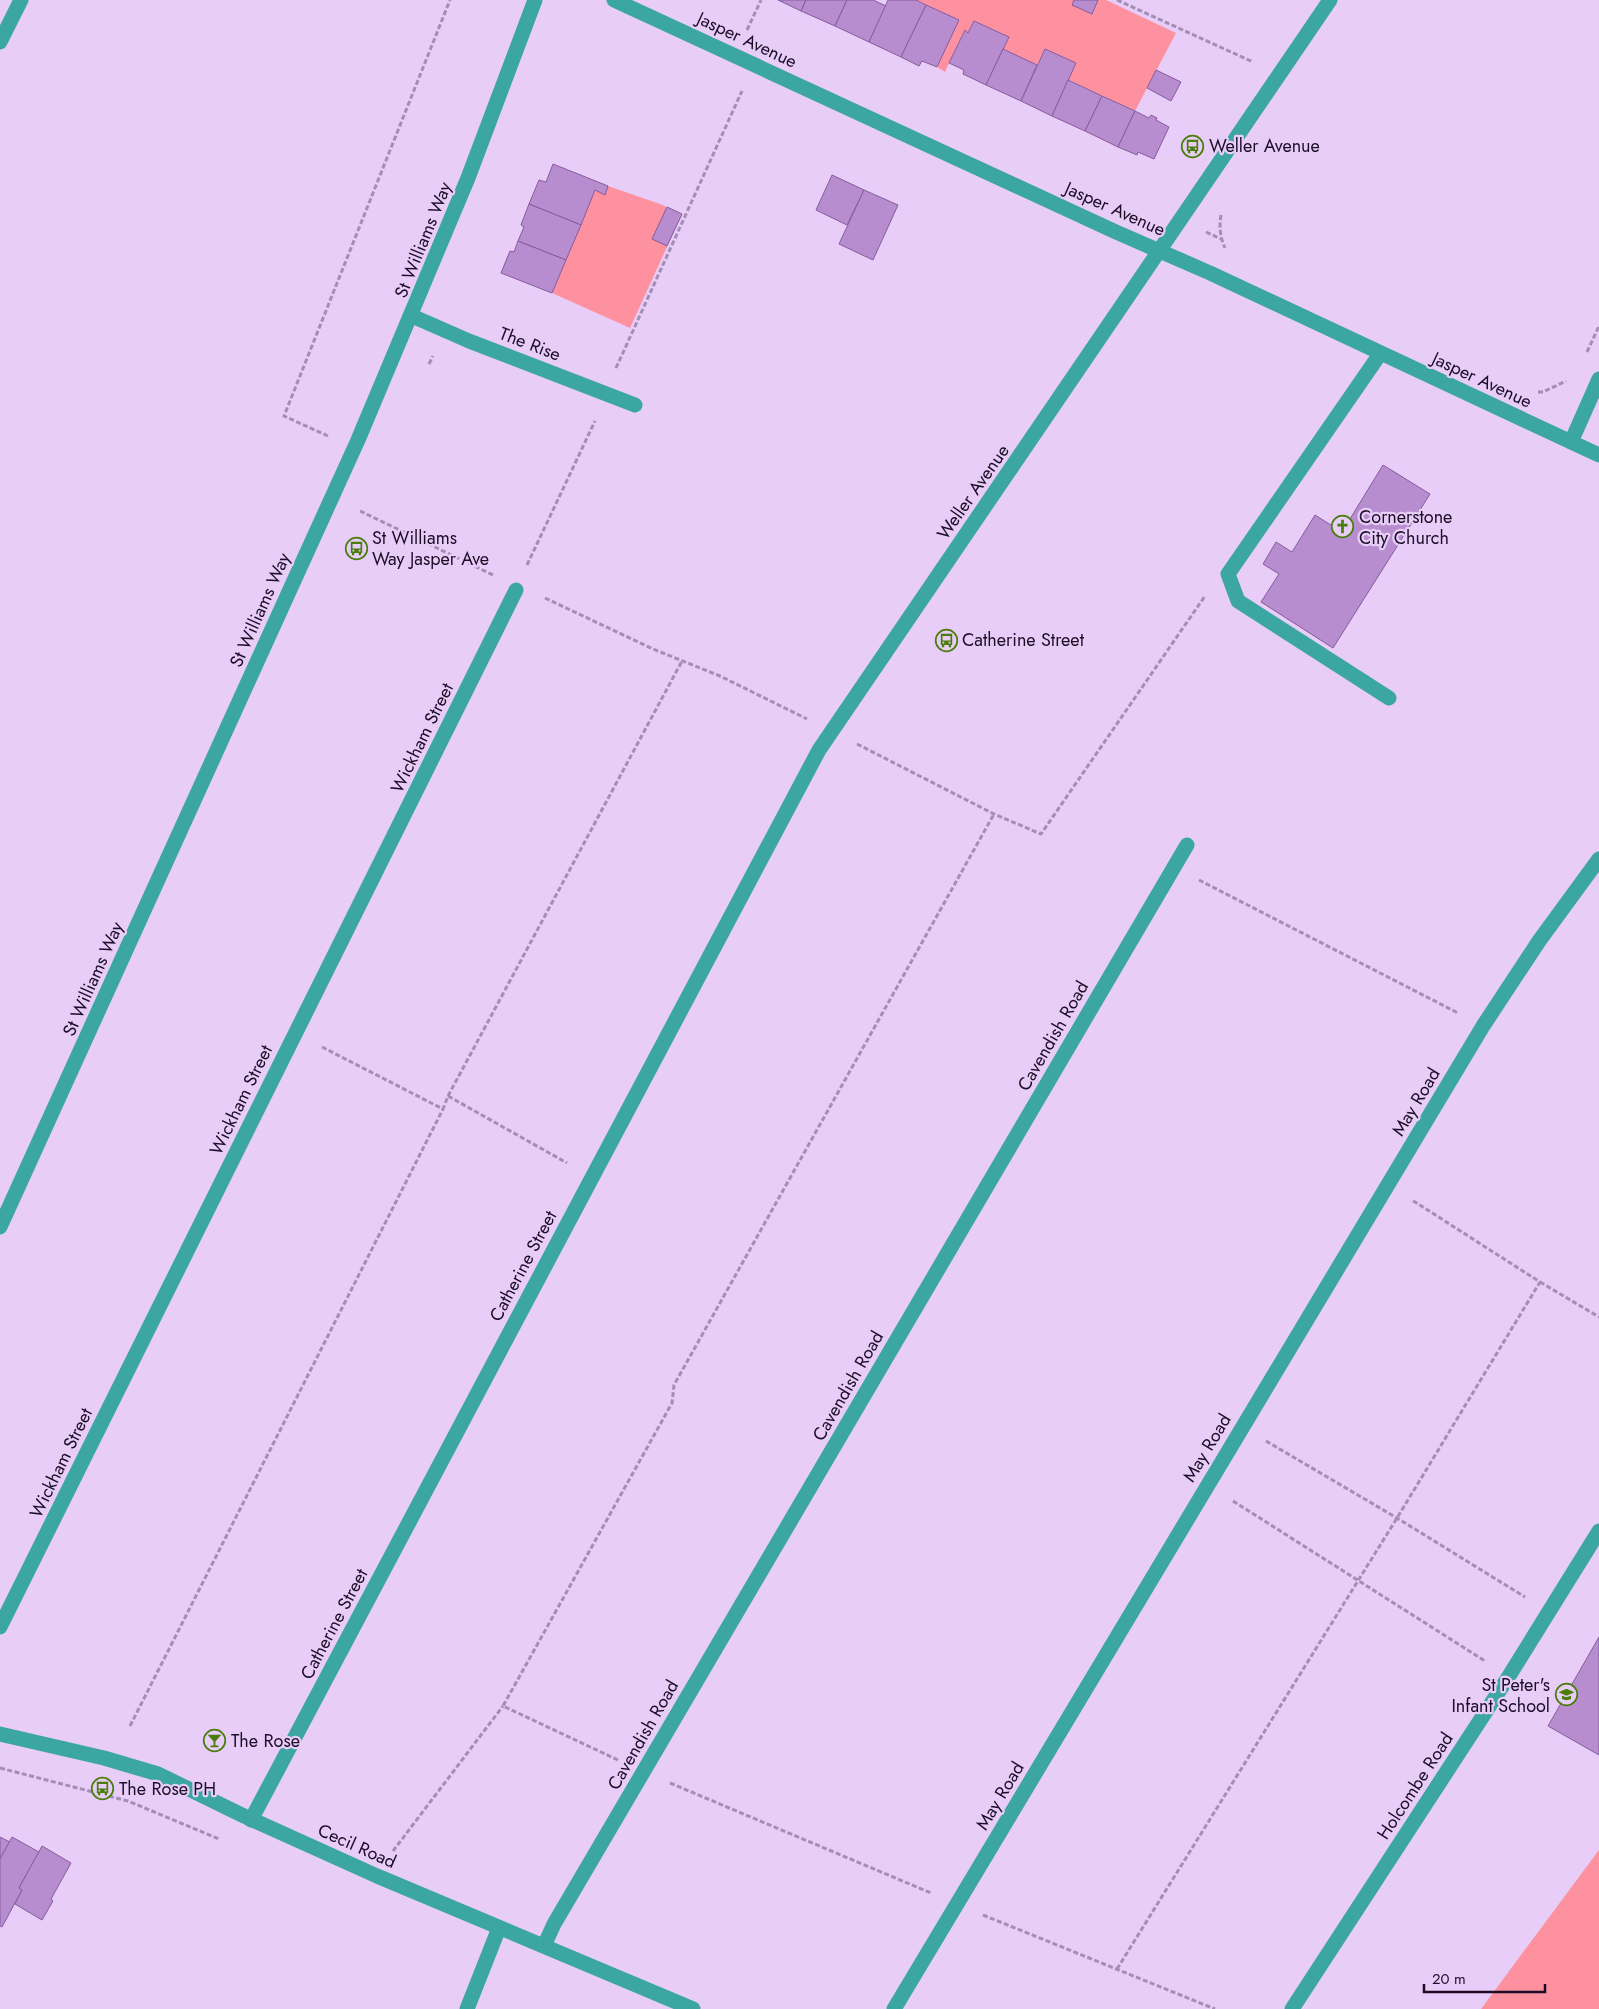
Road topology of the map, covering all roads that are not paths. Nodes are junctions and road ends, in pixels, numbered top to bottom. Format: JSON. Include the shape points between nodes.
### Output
{"nodes":[{"id":1,"x":22,"y":0,"type":"edge"},
{"id":2,"x":535,"y":0,"type":"edge"},
{"id":3,"x":614,"y":0,"type":"edge"},
{"id":4,"x":1330,"y":0,"type":"edge"},
{"id":5,"x":0,"y":42,"type":"edge"},
{"id":6,"x":1160,"y":250,"type":"junction"},
{"id":7,"x":412,"y":316,"type":"junction"},
{"id":8,"x":1380,"y":354,"type":"junction"},
{"id":9,"x":1599,"y":379,"type":"edge"},
{"id":10,"x":636,"y":405,"type":"dead end"},
{"id":11,"x":1571,"y":442,"type":"junction"},
{"id":12,"x":1599,"y":455,"type":"edge"},
{"id":13,"x":516,"y":590,"type":"dead end"},
{"id":14,"x":1389,"y":698,"type":"dead end"},
{"id":15,"x":832,"y":731,"type":"joint"},
{"id":16,"x":1187,"y":845,"type":"dead end"},
{"id":17,"x":1599,"y":859,"type":"edge"},
{"id":18,"x":0,"y":1227,"type":"edge"},
{"id":19,"x":1599,"y":1531,"type":"edge"},
{"id":20,"x":0,"y":1627,"type":"edge"},
{"id":21,"x":0,"y":1734,"type":"edge"},
{"id":22,"x":251,"y":1820,"type":"junction"},
{"id":23,"x":499,"y":1928,"type":"junction"},
{"id":24,"x":544,"y":1946,"type":"junction"},
{"id":25,"x":467,"y":2009,"type":"edge"},
{"id":26,"x":694,"y":2009,"type":"edge"},
{"id":27,"x":894,"y":2009,"type":"edge"},
{"id":28,"x":1292,"y":2009,"type":"edge"}],
"edges":[{"from":1,"to":5,"type":"street"},
{"from":2,"to":7,"type":"street","name":"St Williams Way"},
{"from":3,"to":6,"type":"street","name":"Jasper Avenue"},
{"from":4,"to":6,"type":"street","name":"Weller Avenue"},
{"from":6,"to":8,"type":"street","name":"Jasper Avenue"},
{"from":6,"to":15,"type":"street","name":"Weller Avenue"},
{"from":7,"to":10,"type":"street","name":"The Rise"},
{"from":7,"to":18,"type":"street","name":"St Williams Way"},
{"from":8,"to":11,"type":"street","name":"Jasper Avenue"},
{"from":8,"to":14,"type":"street","via":[[1228,574],[1238,601]]},
{"from":9,"to":11,"type":"street"},
{"from":11,"to":12,"type":"street","name":"Jasper Avenue"},
{"from":13,"to":20,"type":"street","name":"Wickham Street"},
{"from":15,"to":22,"type":"street","name":"Catherine Street","via":[[810,765]]},
{"from":16,"to":24,"type":"street","name":"Cavendish Road"},
{"from":17,"to":27,"type":"street","name":"May Road","via":[[1483,1026]]},
{"from":19,"to":28,"type":"street","name":"Holcombe Road"},
{"from":21,"to":22,"type":"street","name":"Cecil Road","via":[[158,1774]]},
{"from":22,"to":23,"type":"street","name":"Cecil Road"},
{"from":23,"to":24,"type":"street","name":"Cecil Road"},
{"from":23,"to":25,"type":"street"},
{"from":24,"to":26,"type":"street","name":"Cecil Road"}]}
